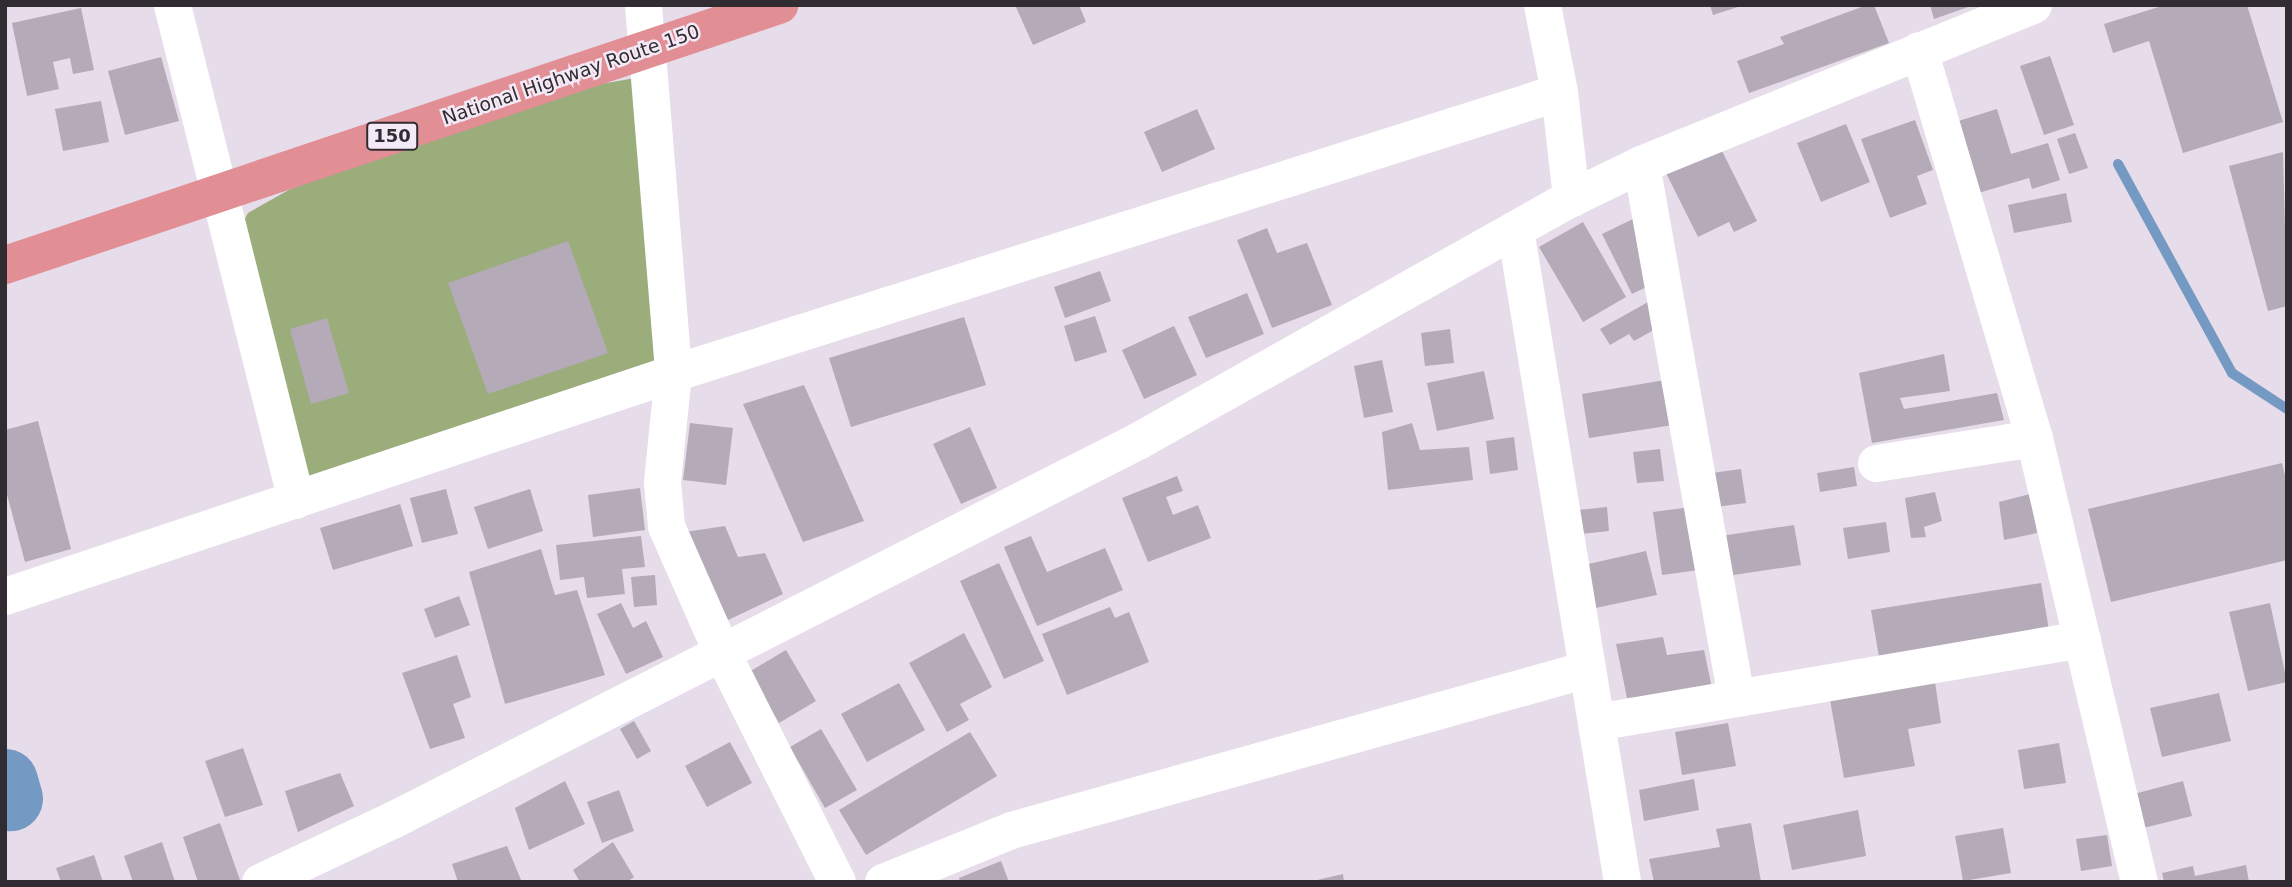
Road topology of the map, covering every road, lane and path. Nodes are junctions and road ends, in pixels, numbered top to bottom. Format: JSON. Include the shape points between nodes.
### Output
{"nodes":[{"id":1,"x":172,"y":5,"type":"edge"},
{"id":2,"x":643,"y":5,"type":"edge"},
{"id":3,"x":779,"y":5,"type":"edge"},
{"id":4,"x":1542,"y":5,"type":"edge"},
{"id":5,"x":2033,"y":5,"type":"edge"},
{"id":6,"x":647,"y":50,"type":"junction"},
{"id":7,"x":1919,"y":50,"type":"junction"},
{"id":8,"x":1559,"y":93,"type":"junction"},
{"id":9,"x":1641,"y":164,"type":"junction"},
{"id":10,"x":220,"y":193,"type":"junction"},
{"id":11,"x":1571,"y":198,"type":"junction"},
{"id":12,"x":1515,"y":229,"type":"junction"},
{"id":13,"x":5,"y":265,"type":"edge"},
{"id":14,"x":673,"y":373,"type":"junction"},
{"id":15,"x":2035,"y":438,"type":"junction"},
{"id":16,"x":1876,"y":463,"type":"dead end"},
{"id":17,"x":296,"y":500,"type":"junction"},
{"id":18,"x":5,"y":596,"type":"edge"},
{"id":19,"x":2082,"y":639,"type":"junction"},
{"id":20,"x":722,"y":653,"type":"junction"},
{"id":21,"x":1587,"y":669,"type":"junction"},
{"id":22,"x":1736,"y":698,"type":"junction"},
{"id":23,"x":1596,"y":722,"type":"junction"},
{"id":24,"x":260,"y":882,"type":"edge"},
{"id":25,"x":836,"y":882,"type":"edge"},
{"id":26,"x":883,"y":882,"type":"edge"},
{"id":27,"x":1622,"y":882,"type":"edge"},
{"id":28,"x":2139,"y":882,"type":"edge"}],
"edges":[{"from":1,"to":10,"type":"street"},
{"from":2,"to":6,"type":"street"},
{"from":3,"to":6,"type":"highway","name":"National Highway Route 150","number":"150"},
{"from":4,"to":8,"type":"street"},
{"from":5,"to":7,"type":"street"},
{"from":6,"to":10,"type":"highway","name":"National Highway Route 150","number":"150"},
{"from":6,"to":14,"type":"street"},
{"from":7,"to":9,"type":"street"},
{"from":7,"to":15,"type":"street"},
{"from":8,"to":11,"type":"street"},
{"from":8,"to":14,"type":"street"},
{"from":9,"to":11,"type":"street"},
{"from":9,"to":22,"type":"street"},
{"from":10,"to":13,"type":"highway","name":"National Highway Route 150","number":"150"},
{"from":10,"to":17,"type":"street"},
{"from":11,"to":12,"type":"street"},
{"from":12,"to":20,"type":"street","via":[[1139,440]]},
{"from":12,"to":21,"type":"street"},
{"from":14,"to":17,"type":"street"},
{"from":14,"to":20,"type":"street","via":[[662,482],[666,526]]},
{"from":15,"to":16,"type":"street"},
{"from":15,"to":19,"type":"street"},
{"from":17,"to":18,"type":"street"},
{"from":19,"to":22,"type":"street"},
{"from":19,"to":28,"type":"street"},
{"from":20,"to":24,"type":"street"},
{"from":20,"to":25,"type":"street"},
{"from":21,"to":23,"type":"street"},
{"from":21,"to":26,"type":"street","via":[[1024,826]]},
{"from":22,"to":23,"type":"street"},
{"from":23,"to":27,"type":"street"}]}
